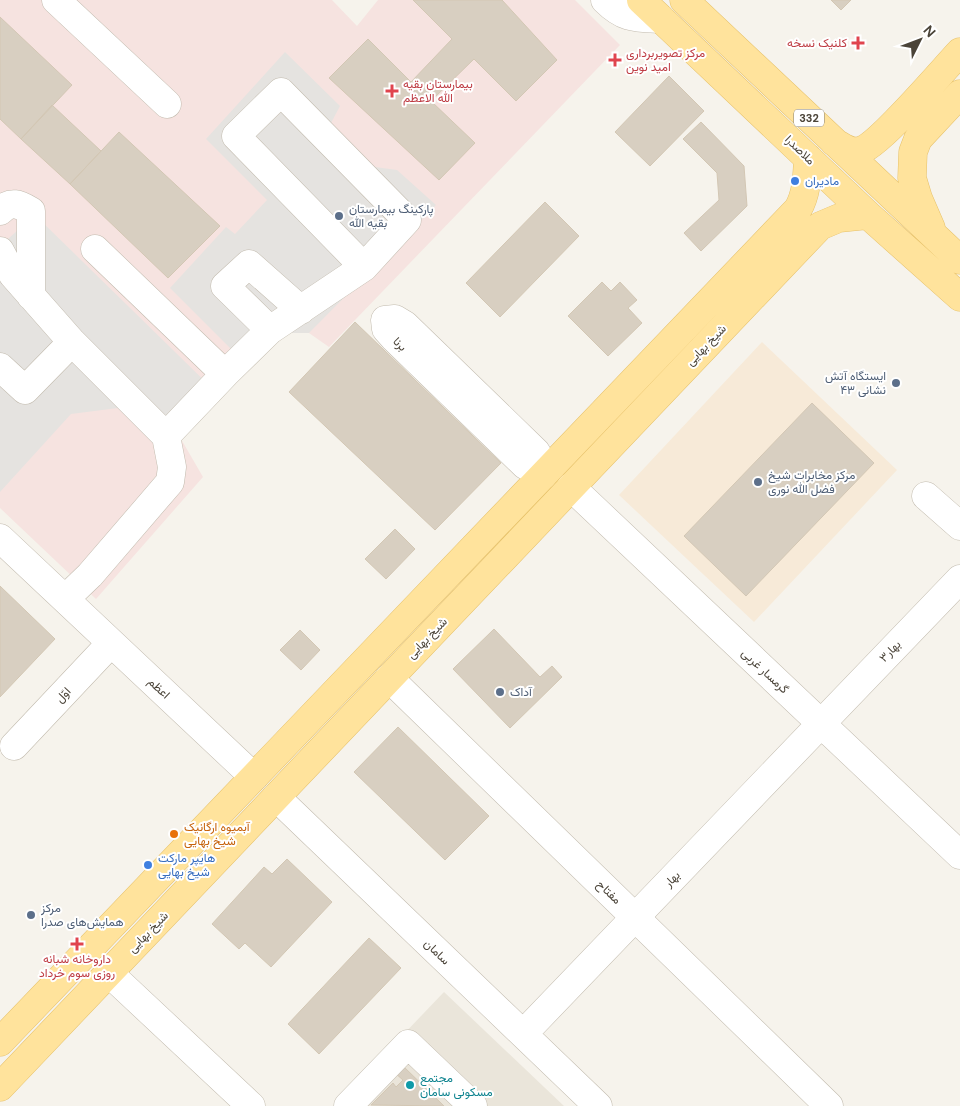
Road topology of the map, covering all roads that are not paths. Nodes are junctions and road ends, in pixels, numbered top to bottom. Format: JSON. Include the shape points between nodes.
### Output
{"nodes":[{"id":1,"x":56,"y":0,"type":"edge"},
{"id":2,"x":605,"y":0,"type":"edge"},
{"id":3,"x":642,"y":0,"type":"edge"},
{"id":4,"x":684,"y":0,"type":"edge"},
{"id":5,"x":661,"y":19,"type":"junction"},
{"id":6,"x":960,"y":52,"type":"edge"},
{"id":7,"x":960,"y":94,"type":"edge"},
{"id":8,"x":166,"y":104,"type":"dead end"},
{"id":9,"x":876,"y":141,"type":"junction"},
{"id":10,"x":834,"y":142,"type":"junction"},
{"id":11,"x":808,"y":158,"type":"junction"},
{"id":12,"x":911,"y":172,"type":"junction"},
{"id":13,"x":806,"y":188,"type":"junction"},
{"id":14,"x":0,"y":211,"type":"edge"},
{"id":15,"x":868,"y":214,"type":"junction"},
{"id":16,"x":839,"y":218,"type":"junction"},
{"id":17,"x":934,"y":236,"type":"junction"},
{"id":18,"x":95,"y":249,"type":"dead end"},
{"id":19,"x":0,"y":251,"type":"edge"},
{"id":20,"x":960,"y":260,"type":"edge"},
{"id":21,"x":364,"y":267,"type":"junction"},
{"id":22,"x":31,"y":296,"type":"junction"},
{"id":23,"x":960,"y":297,"type":"edge"},
{"id":24,"x":301,"y":310,"type":"junction"},
{"id":25,"x":270,"y":330,"type":"junction"},
{"id":26,"x":72,"y":342,"type":"junction"},
{"id":27,"x":0,"y":367,"type":"edge"},
{"id":28,"x":225,"y":374,"type":"junction"},
{"id":29,"x":166,"y":436,"type":"junction"},
{"id":30,"x":545,"y":472,"type":"junction"},
{"id":31,"x":571,"y":487,"type":"junction"},
{"id":32,"x":926,"y":496,"type":"dead end"},
{"id":33,"x":960,"y":526,"type":"edge"},
{"id":34,"x":0,"y":538,"type":"edge"},
{"id":35,"x":960,"y":579,"type":"edge"},
{"id":36,"x":65,"y":599,"type":"junction"},
{"id":37,"x":111,"y":643,"type":"junction"},
{"id":38,"x":389,"y":678,"type":"junction"},
{"id":39,"x":821,"y":724,"type":"junction"},
{"id":40,"x":14,"y":746,"type":"dead end"},
{"id":41,"x":254,"y":777,"type":"junction"},
{"id":42,"x":276,"y":797,"type":"junction"},
{"id":43,"x":960,"y":855,"type":"edge"},
{"id":44,"x":635,"y":918,"type":"junction"},
{"id":45,"x":108,"y":973,"type":"junction"},
{"id":46,"x":57,"y":982,"type":"junction"},
{"id":47,"x":80,"y":1004,"type":"junction"},
{"id":48,"x":523,"y":1034,"type":"junction"},
{"id":49,"x":0,"y":1042,"type":"edge"},
{"id":50,"x":0,"y":1087,"type":"edge"},
{"id":51,"x":251,"y":1106,"type":"edge"},
{"id":52,"x":348,"y":1106,"type":"edge"},
{"id":53,"x":473,"y":1106,"type":"edge"},
{"id":54,"x":598,"y":1106,"type":"edge"},
{"id":55,"x":829,"y":1106,"type":"edge"}],
"edges":[{"from":1,"to":8,"type":"street"},
{"from":2,"to":5,"type":"street","via":[[625,16]]},
{"from":3,"to":5,"type":"main road","name":"ملاصدرا","number":"332"},
{"from":4,"to":10,"type":"main road","number":"332"},
{"from":5,"to":11,"type":"main road","name":"ملاصدرا","number":"332"},
{"from":6,"to":9,"type":"main road"},
{"from":7,"to":12,"type":"main road","via":[[918,139]]},
{"from":9,"to":10,"type":"main road","via":[[857,151],[850,151]]},
{"from":9,"to":12,"type":"main road"},
{"from":10,"to":17,"type":"main road","number":"332"},
{"from":11,"to":13,"type":"main road"},
{"from":11,"to":15,"type":"main road","name":"ملاصدرا","number":"332"},
{"from":12,"to":17,"type":"main road"},
{"from":13,"to":16,"type":"main road"},
{"from":13,"to":30,"type":"main road","via":[[798,209]]},
{"from":14,"to":22,"type":"street","via":[[5,206],[19,204],[30,211]]},
{"from":15,"to":16,"type":"main road","name":"شیخ بهایی"},
{"from":15,"to":23,"type":"main road","name":"ملاصدرا","number":"332"},
{"from":16,"to":31,"type":"main road","name":"شیخ بهایی","via":[[820,226]]},
{"from":17,"to":20,"type":"main road","number":"332"},
{"from":18,"to":28,"type":"street"},
{"from":19,"to":22,"type":"street","via":[[12,275]]},
{"from":21,"to":21,"type":"street","via":[[236,136],[281,92],[406,220]]},
{"from":21,"to":24,"type":"street"},
{"from":22,"to":26,"type":"street"},
{"from":24,"to":25,"type":"street"},
{"from":24,"to":25,"type":"street","via":[[249,264],[225,286]]},
{"from":25,"to":28,"type":"street"},
{"from":26,"to":27,"type":"street","via":[[25,390]]},
{"from":26,"to":29,"type":"street"},
{"from":28,"to":29,"type":"street"},
{"from":29,"to":36,"type":"street","via":[[172,467],[170,482],[90,575]]},
{"from":30,"to":30,"type":"street","name":"برنا","via":[[536,452],[405,325],[395,319],[385,320],[386,328],[401,345],[525,465]]},
{"from":30,"to":41,"type":"main road"},
{"from":31,"to":38,"type":"main road","name":"شیخ بهایی"},
{"from":31,"to":39,"type":"street","name":"گرمسار غربی"},
{"from":32,"to":33,"type":"street"},
{"from":34,"to":36,"type":"street","name":"اعظم"},
{"from":35,"to":39,"type":"street","name":"بهار۳"},
{"from":36,"to":37,"type":"street","name":"اعظم"},
{"from":37,"to":40,"type":"street","name":"اوّل"},
{"from":37,"to":41,"type":"street","name":"اعظم"},
{"from":38,"to":42,"type":"main road","name":"شیخ بهایی"},
{"from":38,"to":44,"type":"street","name":"مفتاح"},
{"from":39,"to":43,"type":"street","name":"گرمسار غربی"},
{"from":39,"to":44,"type":"street","name":"بهار"},
{"from":41,"to":42,"type":"main road"},
{"from":41,"to":46,"type":"main road"},
{"from":42,"to":45,"type":"main road","name":"شیخ بهایی"},
{"from":42,"to":48,"type":"street","name":"سامان"},
{"from":44,"to":48,"type":"street","name":"بهار"},
{"from":44,"to":55,"type":"street","name":"مفتاح"},
{"from":45,"to":47,"type":"main road","name":"شیخ بهایی"},
{"from":45,"to":51,"type":"street"},
{"from":46,"to":47,"type":"main road"},
{"from":46,"to":49,"type":"main road"},
{"from":47,"to":50,"type":"main road","name":"شیخ بهایی"},
{"from":48,"to":54,"type":"street","name":"سامان"},
{"from":52,"to":53,"type":"street","via":[[408,1044]]}]}
